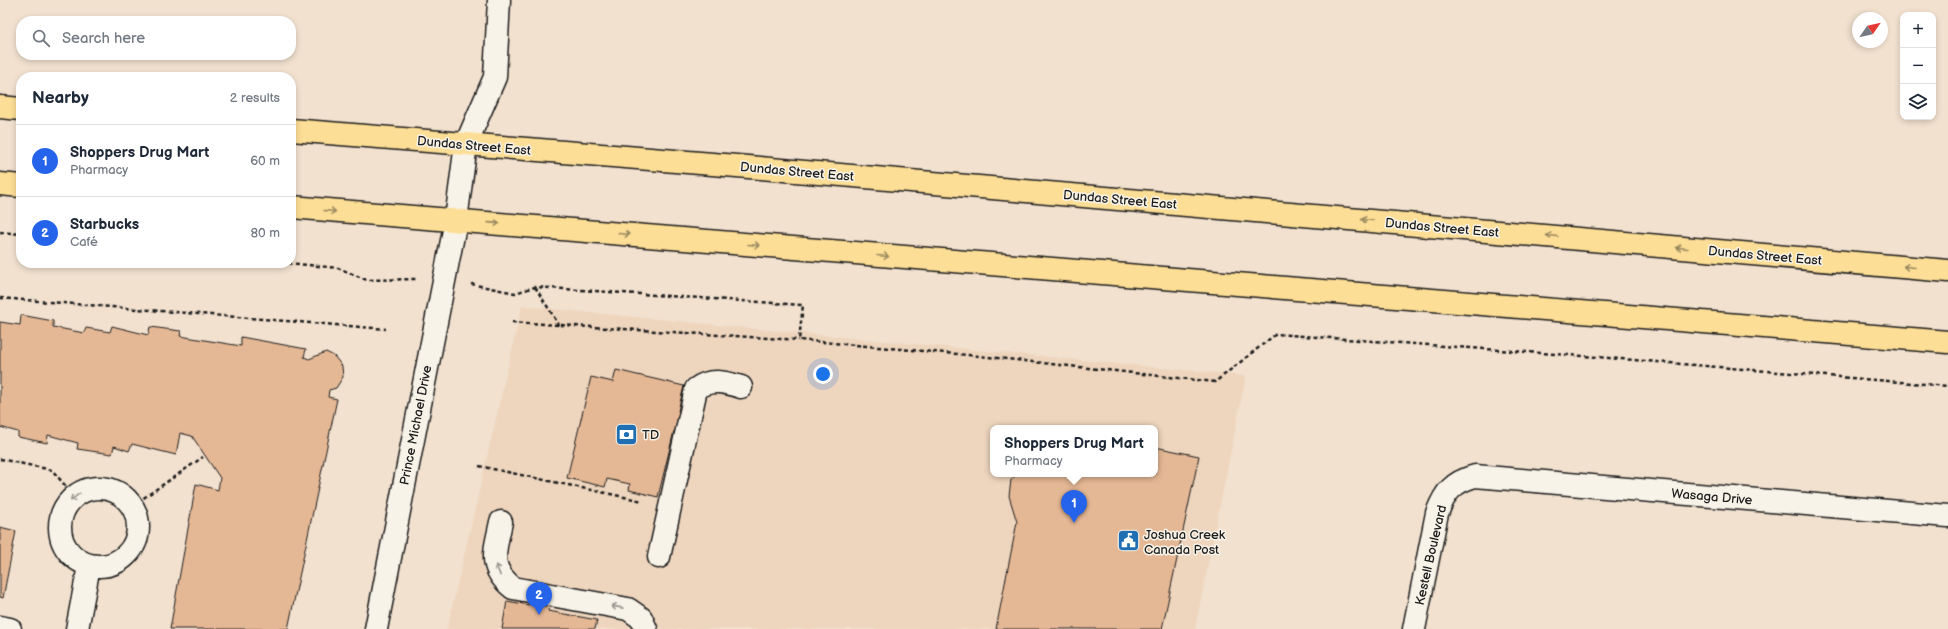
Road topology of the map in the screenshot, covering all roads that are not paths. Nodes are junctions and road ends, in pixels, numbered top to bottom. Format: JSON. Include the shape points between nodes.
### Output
{"nodes":[{"id":1,"x":499,"y":0,"type":"edge"},
{"id":2,"x":0,"y":107,"type":"edge"},
{"id":3,"x":16,"y":109,"type":"edge"},
{"id":4,"x":296,"y":130,"type":"edge"},
{"id":5,"x":466,"y":144,"type":"junction"},
{"id":6,"x":0,"y":184,"type":"edge"},
{"id":7,"x":16,"y":186,"type":"edge"},
{"id":8,"x":296,"y":207,"type":"edge"},
{"id":9,"x":456,"y":220,"type":"junction"},
{"id":10,"x":1948,"y":271,"type":"edge"},
{"id":11,"x":1948,"y":342,"type":"edge"},
{"id":12,"x":741,"y":387,"type":"dead end"},
{"id":13,"x":1475,"y":476,"type":"joint"},
{"id":14,"x":1948,"y":516,"type":"edge"},
{"id":15,"x":501,"y":522,"type":"dead end"},
{"id":16,"x":659,"y":557,"type":"dead end"},
{"id":17,"x":89,"y":566,"type":"junction"},
{"id":18,"x":0,"y":627,"type":"edge"},
{"id":19,"x":10,"y":629,"type":"edge"},
{"id":20,"x":77,"y":629,"type":"edge"},
{"id":21,"x":376,"y":629,"type":"edge"},
{"id":22,"x":646,"y":629,"type":"edge"},
{"id":23,"x":1414,"y":629,"type":"edge"}],
"edges":[{"from":1,"to":5,"type":"street","name":"Prince Michael Drive","via":[[495,77]]},
{"from":2,"to":3,"type":"main road"},
{"from":4,"to":5,"type":"main road","name":"Dundas Street East"},
{"from":5,"to":9,"type":"street","name":"Prince Michael Drive"},
{"from":10,"to":5,"type":"main road","name":"Dundas Street East","one_way":true,"via":[[724,164]]},
{"from":6,"to":7,"type":"main road"},
{"from":8,"to":9,"type":"main road","one_way":true},
{"from":9,"to":11,"type":"main road","one_way":true},
{"from":9,"to":21,"type":"street","name":"Prince Michael Drive"},
{"from":12,"to":16,"type":"street","via":[[712,381],[704,383],[696,390]]},
{"from":13,"to":14,"type":"street","name":"Wasaga Drive"},
{"from":13,"to":23,"type":"street","name":"Kestell Boulevard","via":[[1455,484],[1442,500]]},
{"from":22,"to":15,"type":"street","one_way":true,"via":[[640,618],[628,609],[513,588],[502,579],[496,568],[495,552]]},
{"from":17,"to":17,"type":"street","one_way":true,"via":[[103,567],[116,563],[127,556],[135,544],[138,532],[137,518],[132,506],[111,490],[86,490],[74,496],[63,511],[59,529],[62,542],[78,561]]},
{"from":17,"to":20,"type":"street"},
{"from":18,"to":19,"type":"street"}]}
